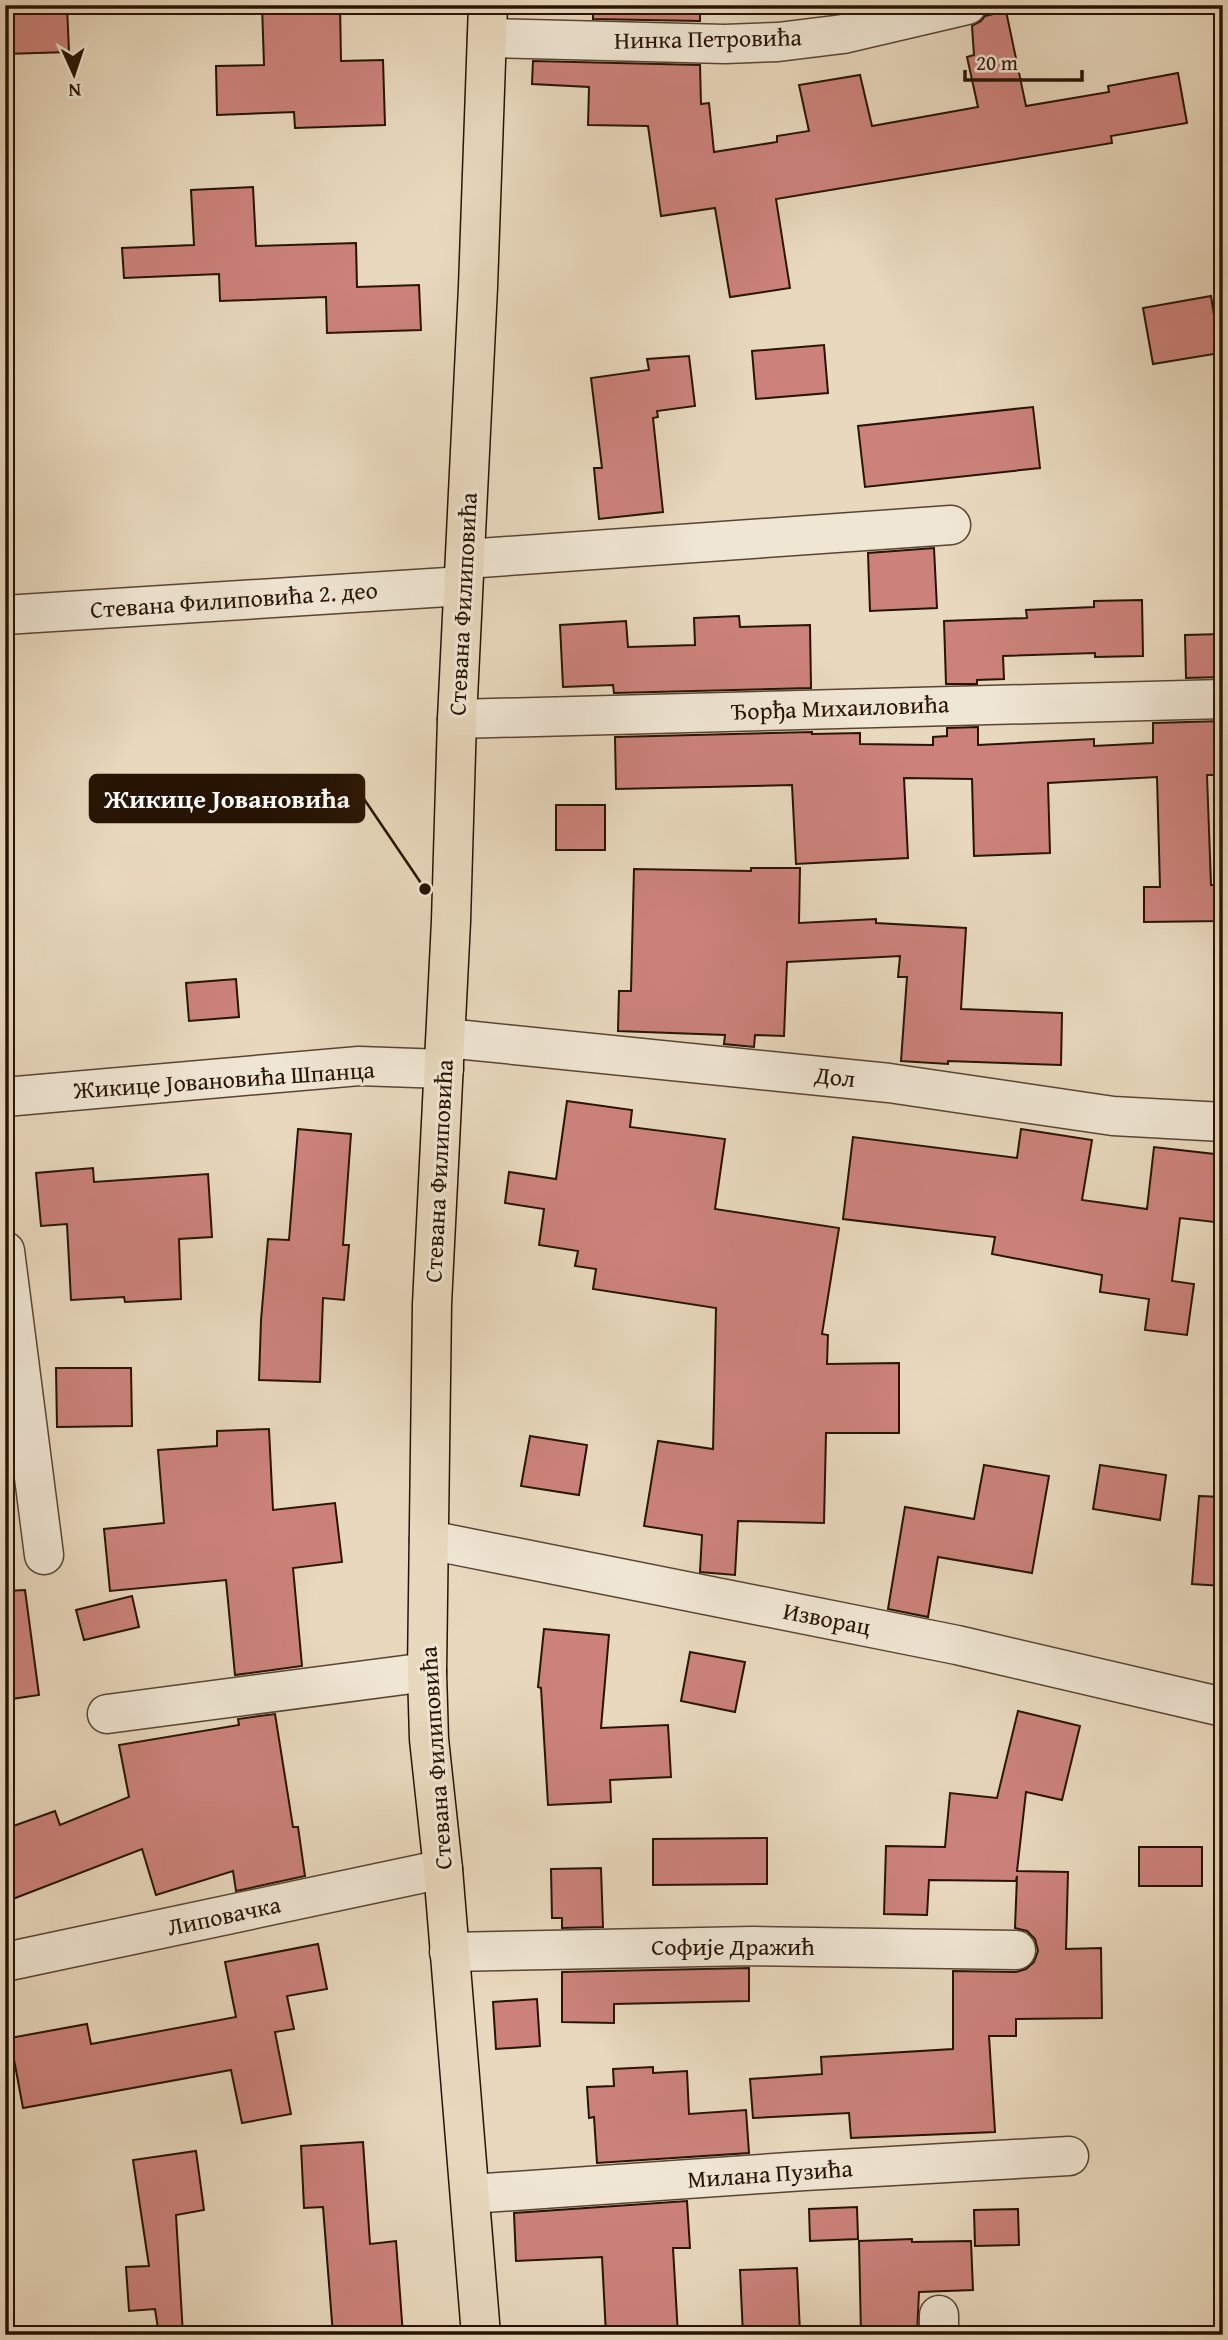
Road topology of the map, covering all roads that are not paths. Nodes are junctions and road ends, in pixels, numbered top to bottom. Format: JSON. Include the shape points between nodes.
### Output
{"nodes":[{"id":1,"x":967,"y":5,"type":"edge"},
{"id":2,"x":488,"y":22,"type":"edge"},
{"id":3,"x":951,"y":526,"type":"dead end"},
{"id":4,"x":464,"y":572,"type":"junction"},
{"id":5,"x":5,"y":615,"type":"edge"},
{"id":6,"x":1223,"y":699,"type":"edge"},
{"id":7,"x":457,"y":719,"type":"junction"},
{"id":8,"x":445,"y":1054,"type":"junction"},
{"id":9,"x":5,"y":1097,"type":"edge"},
{"id":10,"x":1223,"y":1122,"type":"edge"},
{"id":11,"x":5,"y":1251,"type":"edge"},
{"id":12,"x":429,"y":1540,"type":"junction"},
{"id":13,"x":44,"y":1555,"type":"dead end"},
{"id":14,"x":427,"y":1672,"type":"junction"},
{"id":15,"x":1223,"y":1707,"type":"edge"},
{"id":16,"x":107,"y":1714,"type":"dead end"},
{"id":17,"x":443,"y":1869,"type":"junction"},
{"id":18,"x":1016,"y":1950,"type":"dead end"},
{"id":19,"x":449,"y":1952,"type":"junction"},
{"id":20,"x":5,"y":1962,"type":"edge"},
{"id":21,"x":1069,"y":2156,"type":"dead end"},
{"id":22,"x":471,"y":2194,"type":"junction"},
{"id":23,"x":481,"y":2335,"type":"edge"}],
"edges":[{"from":1,"to":2,"type":"street","name":"Нинка Петровића","via":[[843,34],[725,44]]},
{"from":2,"to":4,"type":"main road","name":"Стевана Филиповића"},
{"from":3,"to":4,"type":"street","name":"Стевана Филиповића 2. део"},
{"from":4,"to":5,"type":"street","name":"Стевана Филиповића 2. део"},
{"from":4,"to":7,"type":"main road","name":"Стевана Филиповића"},
{"from":6,"to":7,"type":"street","name":"Ђорђа Михаиловића"},
{"from":7,"to":8,"type":"main road","name":"Стевана Филиповића"},
{"from":8,"to":9,"type":"street","name":"Жикице Јовановића Шпанца","via":[[359,1066]]},
{"from":8,"to":10,"type":"street","name":"Дол","via":[[888,1083],[1113,1116]]},
{"from":8,"to":12,"type":"main road","name":"Стевана Филиповића","via":[[432,1304]]},
{"from":11,"to":13,"type":"street"},
{"from":12,"to":14,"type":"main road","name":"Стевана Филиповића"},
{"from":12,"to":15,"type":"street","name":"Изворац","via":[[957,1644]]},
{"from":14,"to":16,"type":"street"},
{"from":14,"to":17,"type":"main road","name":"Стевана Филиповића","via":[[429,1740]]},
{"from":17,"to":19,"type":"main road","name":"Стевана Филиповића"},
{"from":17,"to":20,"type":"street","name":"Липовачка"},
{"from":18,"to":19,"type":"street","name":"Софије Дражић","via":[[753,1946]]},
{"from":19,"to":22,"type":"main road","name":"Стевана Филиповића"},
{"from":21,"to":22,"type":"street","name":"Милана Пузића"},
{"from":22,"to":23,"type":"main road","name":"Стевана Филиповића"}]}
